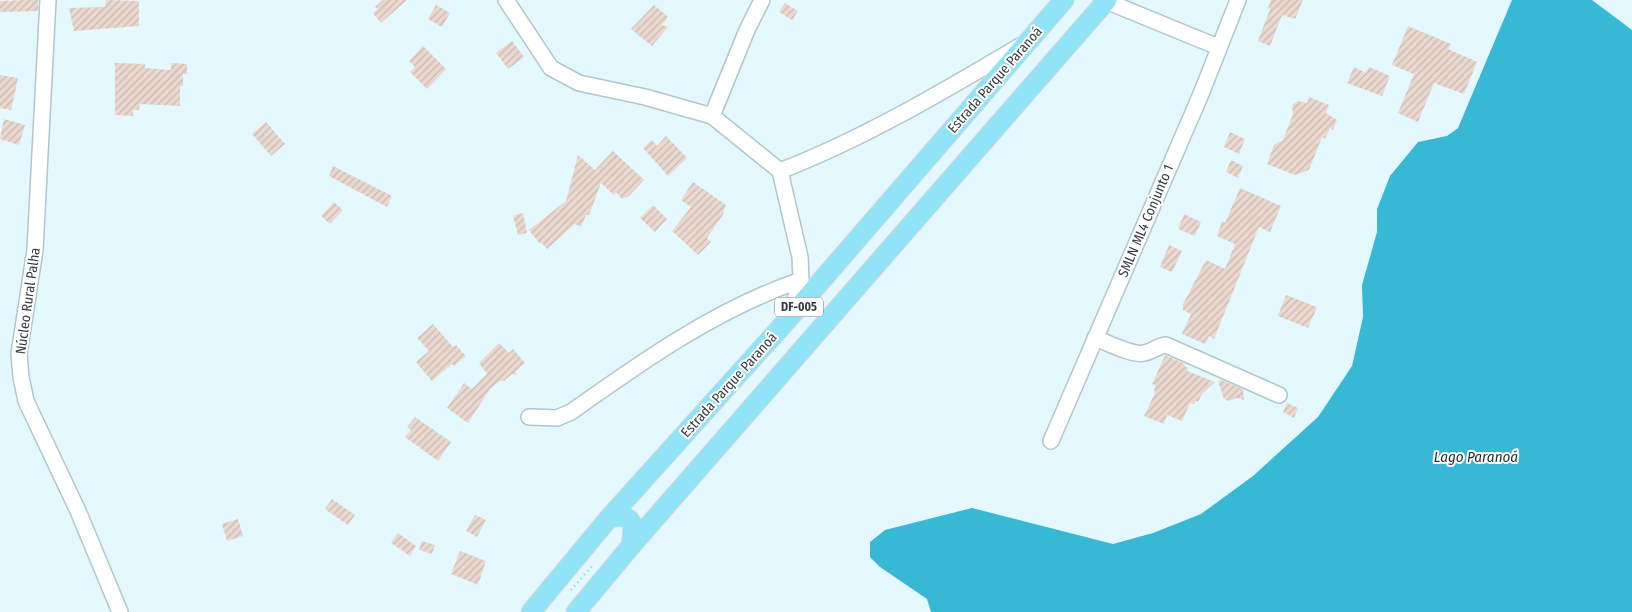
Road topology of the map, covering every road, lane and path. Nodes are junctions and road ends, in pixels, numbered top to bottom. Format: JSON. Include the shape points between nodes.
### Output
{"nodes":[{"id":1,"x":48,"y":0,"type":"edge"},
{"id":2,"x":506,"y":0,"type":"edge"},
{"id":3,"x":762,"y":0,"type":"edge"},
{"id":4,"x":1064,"y":0,"type":"edge"},
{"id":5,"x":1106,"y":0,"type":"edge"},
{"id":6,"x":1238,"y":0,"type":"edge"},
{"id":7,"x":1027,"y":42,"type":"junction"},
{"id":8,"x":1218,"y":46,"type":"junction"},
{"id":9,"x":712,"y":116,"type":"junction"},
{"id":10,"x":780,"y":171,"type":"junction"},
{"id":11,"x":800,"y":280,"type":"junction"},
{"id":12,"x":790,"y":317,"type":"junction"},
{"id":13,"x":1095,"y":338,"type":"junction"},
{"id":14,"x":1280,"y":395,"type":"dead end"},
{"id":15,"x":529,"y":418,"type":"dead end"},
{"id":16,"x":1051,"y":441,"type":"dead end"},
{"id":17,"x":609,"y":518,"type":"junction"},
{"id":18,"x":630,"y":546,"type":"junction"},
{"id":19,"x":120,"y":612,"type":"edge"},
{"id":20,"x":531,"y":612,"type":"edge"},
{"id":21,"x":576,"y":612,"type":"edge"}],
"edges":[{"from":1,"to":19,"type":"street","name":"Núcleo Rural Palha","via":[[35,250],[19,354],[21,377],[26,401],[78,511]]},
{"from":2,"to":9,"type":"street","via":[[551,68],[562,75],[579,83]]},
{"from":3,"to":9,"type":"street"},
{"from":4,"to":7,"type":"main road","name":"Estrada Parque Paranoá","number":"DF-005"},
{"from":5,"to":8,"type":"street"},
{"from":5,"to":18,"type":"main road","number":"DF-005"},
{"from":6,"to":8,"type":"street","name":"SMLN ML4 Conjunto 1"},
{"from":7,"to":10,"type":"street","via":[[883,125],[826,154]]},
{"from":7,"to":12,"type":"main road","name":"Estrada Parque Paranoá","number":"DF-005"},
{"from":8,"to":13,"type":"street","name":"SMLN ML4 Conjunto 1","via":[[1201,94]]},
{"from":9,"to":10,"type":"street"},
{"from":10,"to":11,"type":"street","via":[[800,257]]},
{"from":11,"to":12,"type":"street"},
{"from":11,"to":15,"type":"street","via":[[727,311],[655,354],[571,412],[557,418]]},
{"from":12,"to":17,"type":"main road","name":"Estrada Parque Paranoá","number":"DF-005"},
{"from":13,"to":14,"type":"street","via":[[1138,354],[1166,346]]},
{"from":13,"to":16,"type":"street","name":"SMLN ML4 Conjunto 1"},
{"from":17,"to":18,"type":"main road","via":[[630,520],[633,526]]},
{"from":17,"to":20,"type":"main road","name":"Estrada Parque Paranoá","number":"DF-005"},
{"from":18,"to":21,"type":"main road","number":"DF-005"}]}
